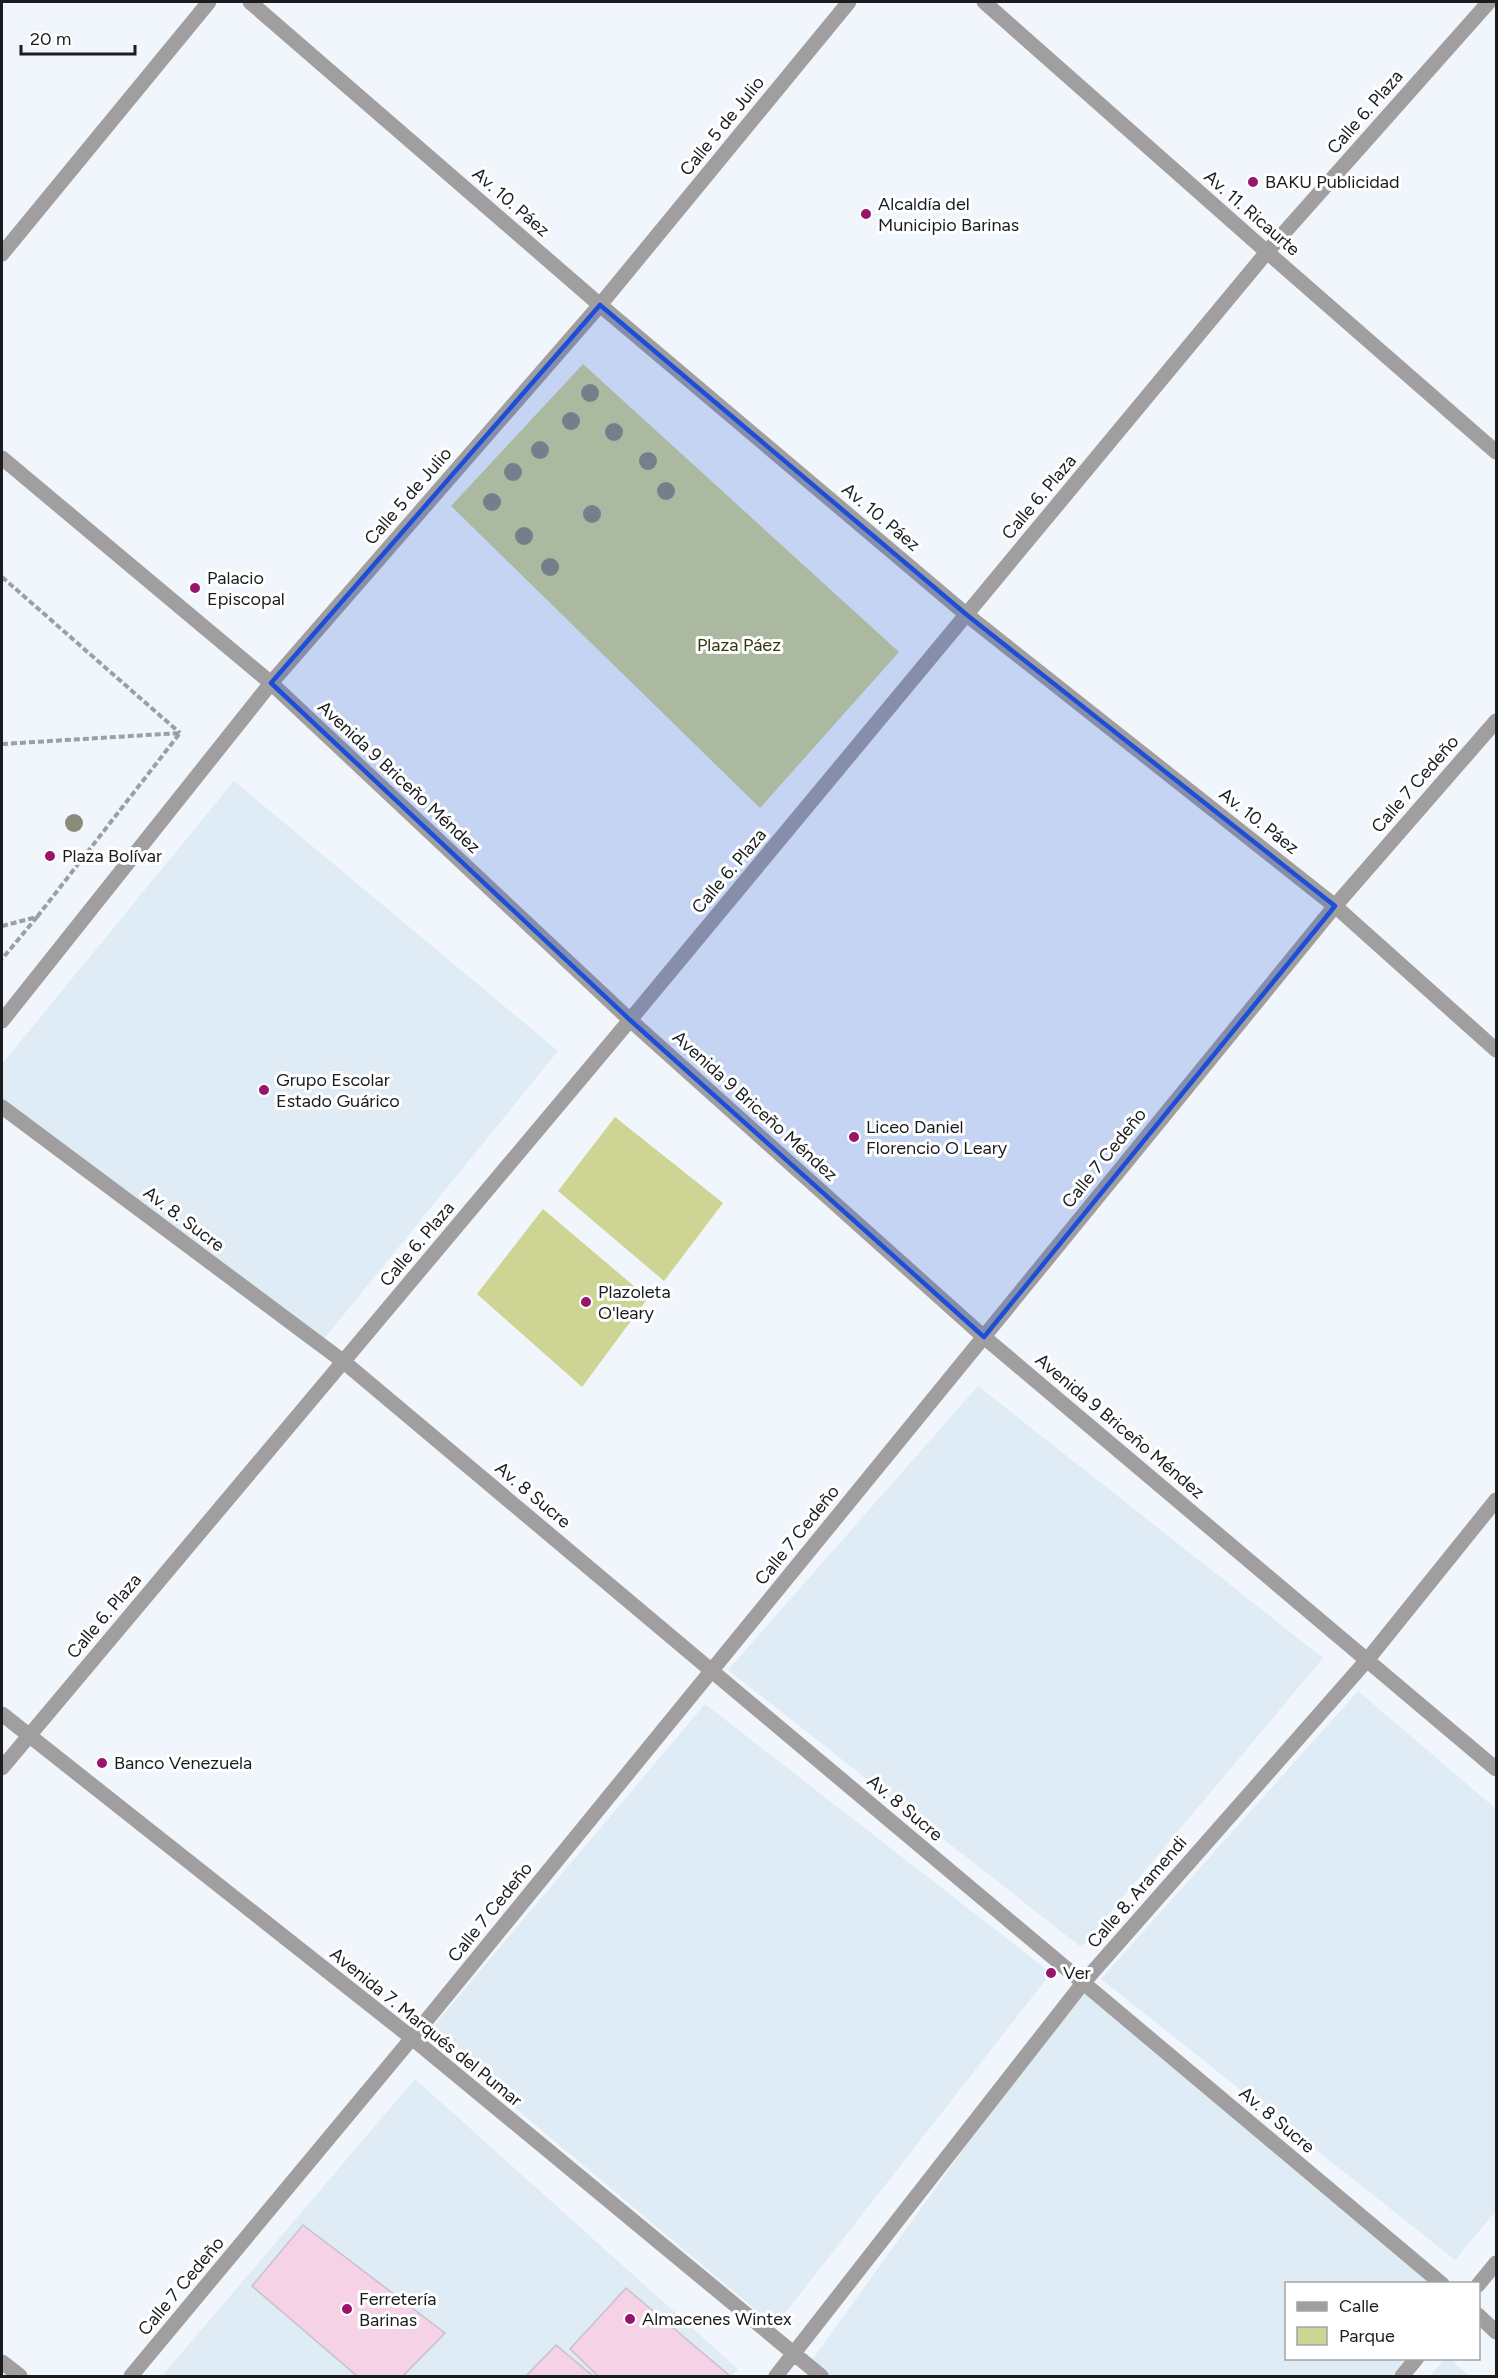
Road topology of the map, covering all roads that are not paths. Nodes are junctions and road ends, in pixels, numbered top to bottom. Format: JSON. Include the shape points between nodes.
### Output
{"nodes":[{"id":1,"x":209,"y":2,"type":"edge"},
{"id":2,"x":250,"y":2,"type":"edge"},
{"id":3,"x":849,"y":2,"type":"edge"},
{"id":4,"x":984,"y":2,"type":"edge"},
{"id":5,"x":1489,"y":2,"type":"edge"},
{"id":6,"x":1266,"y":252,"type":"junction"},
{"id":7,"x":2,"y":254,"type":"edge"},
{"id":8,"x":600,"y":305,"type":"junction"},
{"id":9,"x":1497,"y":452,"type":"edge"},
{"id":10,"x":2,"y":458,"type":"edge"},
{"id":11,"x":967,"y":615,"type":"junction"},
{"id":12,"x":271,"y":683,"type":"junction"},
{"id":13,"x":1497,"y":721,"type":"edge"},
{"id":14,"x":1335,"y":906,"type":"junction"},
{"id":15,"x":630,"y":1020,"type":"junction"},
{"id":16,"x":2,"y":1021,"type":"edge"},
{"id":17,"x":1497,"y":1050,"type":"edge"},
{"id":18,"x":2,"y":1107,"type":"edge"},
{"id":19,"x":984,"y":1337,"type":"junction"},
{"id":20,"x":344,"y":1362,"type":"junction"},
{"id":21,"x":1497,"y":1500,"type":"edge"},
{"id":22,"x":1368,"y":1659,"type":"junction"},
{"id":23,"x":712,"y":1670,"type":"junction"},
{"id":24,"x":2,"y":1714,"type":"edge"},
{"id":25,"x":28,"y":1736,"type":"junction"},
{"id":26,"x":2,"y":1768,"type":"edge"},
{"id":27,"x":1497,"y":1769,"type":"edge"},
{"id":28,"x":1083,"y":1983,"type":"junction"},
{"id":29,"x":412,"y":2038,"type":"junction"},
{"id":30,"x":1497,"y":2263,"type":"edge"},
{"id":31,"x":1441,"y":2282,"type":"edge"},
{"id":32,"x":1480,"y":2284,"type":"edge"},
{"id":33,"x":1480,"y":2316,"type":"edge"},
{"id":34,"x":1497,"y":2332,"type":"edge"},
{"id":35,"x":795,"y":2355,"type":"junction"},
{"id":36,"x":1415,"y":2360,"type":"edge"},
{"id":37,"x":2,"y":2362,"type":"edge"},
{"id":38,"x":20,"y":2376,"type":"edge"},
{"id":39,"x":131,"y":2376,"type":"edge"},
{"id":40,"x":777,"y":2376,"type":"edge"},
{"id":41,"x":821,"y":2376,"type":"edge"},
{"id":42,"x":1402,"y":2376,"type":"edge"}],
"edges":[{"from":1,"to":7,"type":"street"},
{"from":2,"to":8,"type":"street","name":"Av. 10. Páez"},
{"from":3,"to":8,"type":"street","name":"Calle 5 de Julio"},
{"from":4,"to":6,"type":"street","name":"Av. 11. Ricaurte"},
{"from":5,"to":6,"type":"street","name":"Calle 6. Plaza"},
{"from":6,"to":9,"type":"street","name":"Av. 11. Ricaurte"},
{"from":6,"to":11,"type":"street","name":"Calle 6. Plaza"},
{"from":8,"to":11,"type":"street","name":"Av. 10. Páez"},
{"from":8,"to":12,"type":"street","name":"Calle 5 de Julio"},
{"from":10,"to":12,"type":"street","name":"Avenida 9 Briceño Méndez"},
{"from":11,"to":14,"type":"street","name":"Av. 10. Páez"},
{"from":11,"to":15,"type":"street","name":"Calle 6. Plaza"},
{"from":12,"to":15,"type":"street","name":"Avenida 9 Briceño Méndez"},
{"from":12,"to":16,"type":"street","name":"Calle 5 de Julio"},
{"from":13,"to":14,"type":"street","name":"Calle 7 Cedeño"},
{"from":14,"to":17,"type":"street","name":"Av. 10. Páez"},
{"from":14,"to":19,"type":"street","name":"Calle 7 Cedeño"},
{"from":15,"to":19,"type":"street","name":"Avenida 9 Briceño Méndez"},
{"from":15,"to":20,"type":"street","name":"Calle 6. Plaza"},
{"from":18,"to":20,"type":"street","name":"Av. 8. Sucre"},
{"from":19,"to":22,"type":"street","name":"Avenida 9 Briceño Méndez"},
{"from":19,"to":23,"type":"street","name":"Calle 7 Cedeño"},
{"from":20,"to":23,"type":"street","name":"Av. 8 Sucre"},
{"from":20,"to":25,"type":"street","name":"Calle 6. Plaza"},
{"from":21,"to":22,"type":"street","name":"Calle 8. Aramendi"},
{"from":22,"to":27,"type":"street","name":"Avenida 9 Briceño Méndez"},
{"from":22,"to":28,"type":"street","name":"Calle 8. Aramendi"},
{"from":23,"to":28,"type":"street","name":"Av. 8 Sucre"},
{"from":23,"to":29,"type":"street","name":"Calle 7 Cedeño"},
{"from":24,"to":25,"type":"street","name":"Avenida 7. Marqués del Pumar"},
{"from":25,"to":26,"type":"street","name":"Calle 6. Plaza"},
{"from":25,"to":29,"type":"street","name":"Avenida 7. Marqués del Pumar"},
{"from":28,"to":31,"type":"street","name":"Av. 8 Sucre"},
{"from":28,"to":35,"type":"street","name":"Calle 8. Aramendi"},
{"from":29,"to":35,"type":"street","name":"Avenida 7. Marqués del Pumar"},
{"from":29,"to":39,"type":"street","name":"Calle 7 Cedeño"},
{"from":30,"to":32,"type":"street"},
{"from":33,"to":34,"type":"street"},
{"from":35,"to":40,"type":"street","name":"Calle 8. Aramendi"},
{"from":35,"to":41,"type":"street","name":"Avenida 7. Marqués del Pumar"},
{"from":36,"to":42,"type":"street"},
{"from":37,"to":38,"type":"street"}]}
